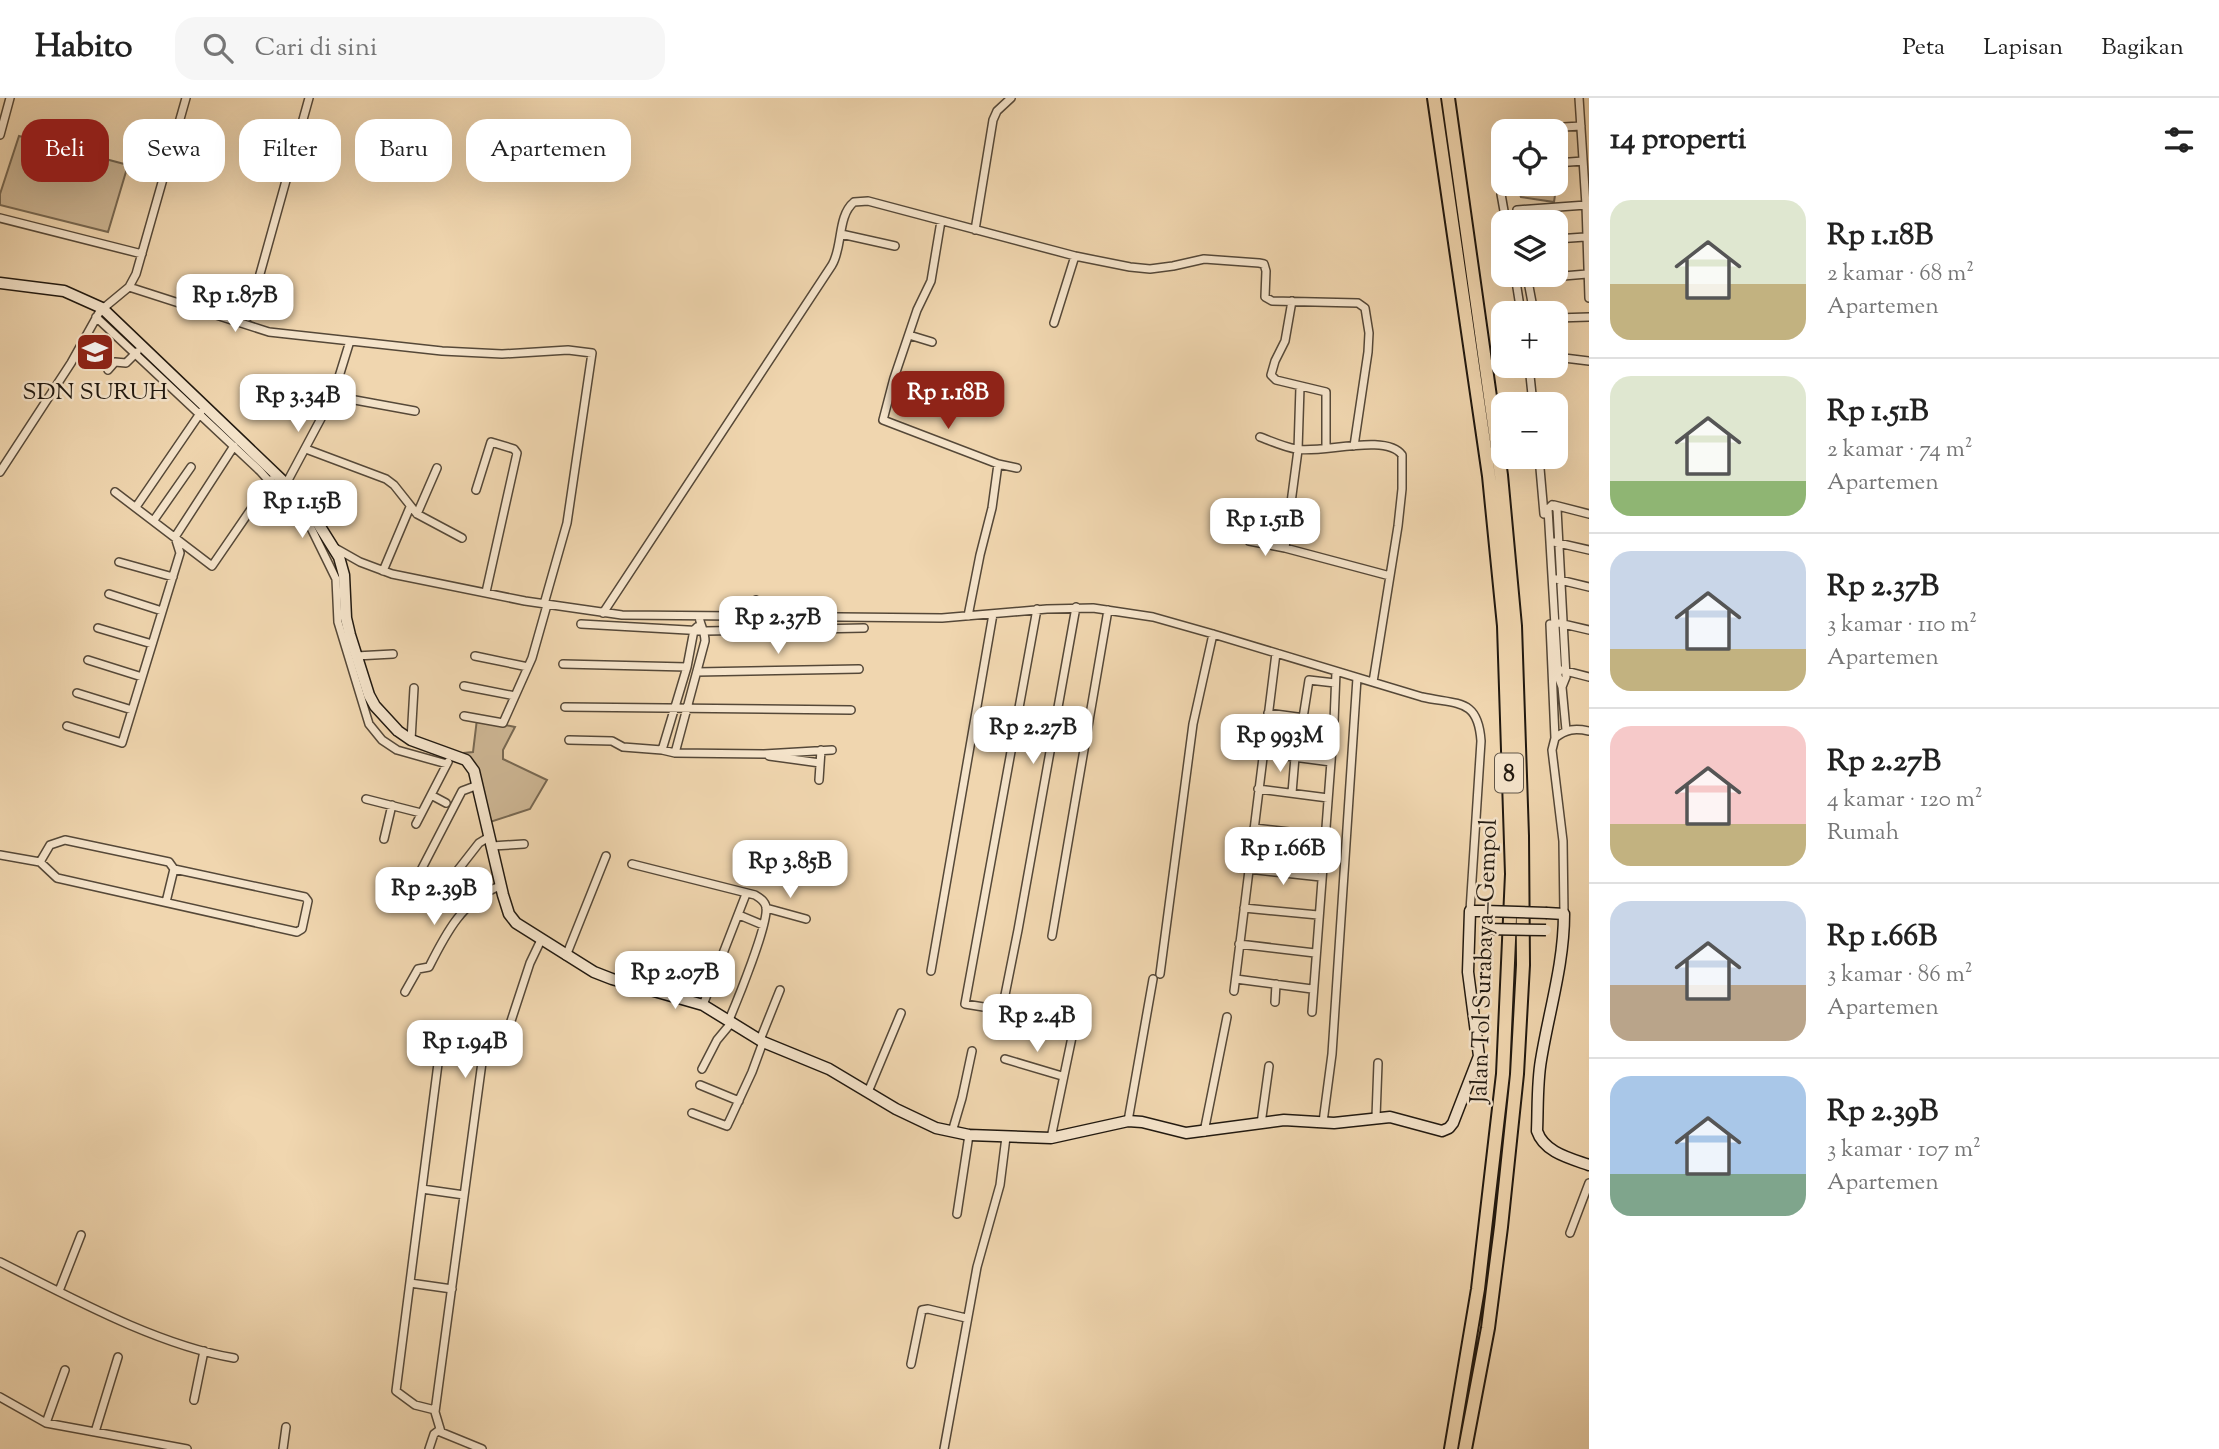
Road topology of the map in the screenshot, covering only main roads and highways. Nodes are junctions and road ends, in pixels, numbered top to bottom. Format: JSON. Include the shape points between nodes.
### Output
{"nodes":[{"id":1,"x":1434,"y":98,"type":"edge"},
{"id":2,"x":1448,"y":98,"type":"edge"},
{"id":3,"x":0,"y":284,"type":"edge"},
{"id":4,"x":1470,"y":929,"type":"junction"},
{"id":5,"x":1564,"y":931,"type":"junction"},
{"id":6,"x":1589,"y":1165,"type":"edge"},
{"id":7,"x":1449,"y":1449,"type":"edge"},
{"id":8,"x":1465,"y":1449,"type":"edge"}],
"edges":[{"from":1,"to":7,"type":"highway","name":"Jalan Tol Surabaya–Gempol","number":"8","via":[[1489,476],[1504,626],[1512,874],[1500,1099],[1478,1289]]},
{"from":2,"to":8,"type":"highway","name":"Jalan Tol Surabaya–Gempol","number":"8","via":[[1501,475],[1515,626],[1522,849],[1523,965],[1517,1074],[1490,1315]]},
{"from":3,"to":4,"type":"main road","via":[[64,291],[99,313],[273,478],[286,484],[314,517],[344,575],[341,601],[376,706],[411,740],[471,765],[497,887],[512,919],[539,944],[602,976],[704,1005],[761,1045],[829,1069],[919,1121],[1005,1143],[1128,1121],[1186,1133],[1284,1120],[1342,1123],[1390,1117],[1438,1132],[1453,1123],[1479,1056],[1468,972]]},
{"from":4,"to":5,"type":"main road","bridge":true},
{"from":4,"to":5,"type":"main road","bridge":true,"via":[[1470,911],[1485,911],[1564,914]]},
{"from":5,"to":6,"type":"main road","via":[[1540,1062],[1537,1131],[1548,1148]]}]}
